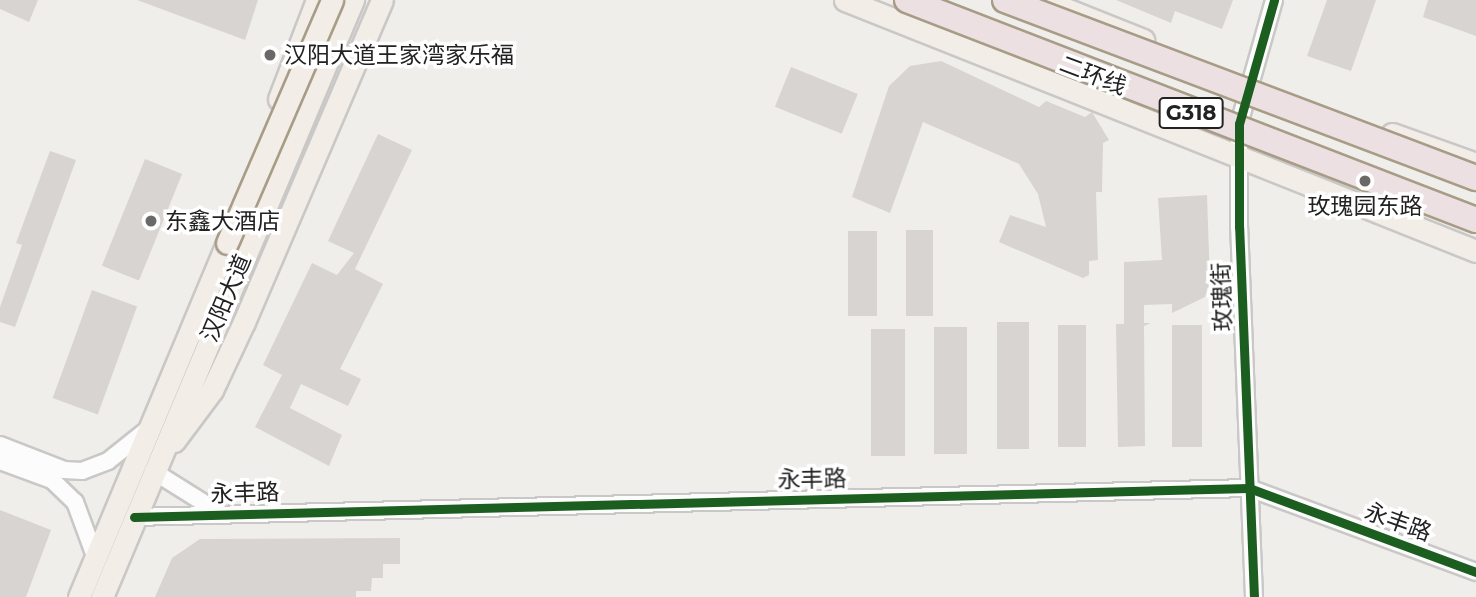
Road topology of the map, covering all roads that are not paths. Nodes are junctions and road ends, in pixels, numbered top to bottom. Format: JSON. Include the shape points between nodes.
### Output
{"nodes":[{"id":1,"x":317,"y":0,"type":"edge"},
{"id":2,"x":332,"y":0,"type":"edge"},
{"id":3,"x":353,"y":0,"type":"edge"},
{"id":4,"x":382,"y":0,"type":"edge"},
{"id":5,"x":845,"y":0,"type":"edge"},
{"id":6,"x":907,"y":0,"type":"edge"},
{"id":7,"x":1005,"y":0,"type":"edge"},
{"id":8,"x":1043,"y":0,"type":"edge"},
{"id":9,"x":1274,"y":0,"type":"edge"},
{"id":10,"x":1250,"y":82,"type":"junction"},
{"id":11,"x":1239,"y":158,"type":"junction"},
{"id":12,"x":1476,"y":164,"type":"edge"},
{"id":13,"x":1476,"y":178,"type":"edge"},
{"id":14,"x":1476,"y":220,"type":"edge"},
{"id":15,"x":236,"y":249,"type":"junction"},
{"id":16,"x":1476,"y":251,"type":"edge"},
{"id":17,"x":179,"y":355,"type":"junction"},
{"id":18,"x":147,"y":430,"type":"junction"},
{"id":19,"x":0,"y":445,"type":"edge"},
{"id":20,"x":0,"y":461,"type":"edge"},
{"id":21,"x":153,"y":471,"type":"junction"},
{"id":22,"x":1249,"y":488,"type":"junction"},
{"id":23,"x":220,"y":513,"type":"junction"},
{"id":24,"x":134,"y":517,"type":"junction"},
{"id":25,"x":95,"y":556,"type":"junction"},
{"id":26,"x":1476,"y":572,"type":"edge"},
{"id":27,"x":79,"y":597,"type":"edge"},
{"id":28,"x":102,"y":597,"type":"edge"},
{"id":29,"x":1254,"y":597,"type":"edge"}],
"edges":[{"from":1,"to":17,"type":"main road","name":"汉阳大道"},
{"from":2,"to":15,"type":"main road","name":"汉阳大道","bridge":true},
{"from":3,"to":15,"type":"main road","name":"汉阳大道"},
{"from":4,"to":21,"type":"main road","via":[[212,390]]},
{"from":5,"to":11,"type":"main road"},
{"from":6,"to":14,"type":"highway","name":"二环线","number":"G318","bridge":true},
{"from":7,"to":13,"type":"highway","name":"二环线","number":"G318","bridge":true},
{"from":8,"to":10,"type":"main road"},
{"from":9,"to":10,"type":"street","name":"玫瑰街"},
{"from":10,"to":11,"type":"street","name":"玫瑰街","via":[[1239,124]]},
{"from":10,"to":12,"type":"main road"},
{"from":11,"to":16,"type":"main road"},
{"from":11,"to":22,"type":"street","name":"玫瑰街"},
{"from":15,"to":17,"type":"main road","name":"汉阳大道"},
{"from":15,"to":21,"type":"main road","name":"汉阳大道"},
{"from":17,"to":18,"type":"main road","name":"汉阳大道"},
{"from":18,"to":19,"type":"street","via":[[108,461],[82,471],[64,470]]},
{"from":18,"to":25,"type":"main road","name":"汉阳大道"},
{"from":20,"to":25,"type":"street","via":[[52,480],[75,502]]},
{"from":21,"to":23,"type":"street"},
{"from":21,"to":24,"type":"main road","name":"汉阳大道"},
{"from":22,"to":23,"type":"street","name":"永丰路"},
{"from":22,"to":26,"type":"street","name":"永丰路"},
{"from":22,"to":29,"type":"street","name":"玫瑰街"},
{"from":23,"to":24,"type":"street","name":"永丰路"},
{"from":24,"to":28,"type":"main road","name":"汉阳大道"},
{"from":25,"to":27,"type":"main road","name":"汉阳大道"}]}
